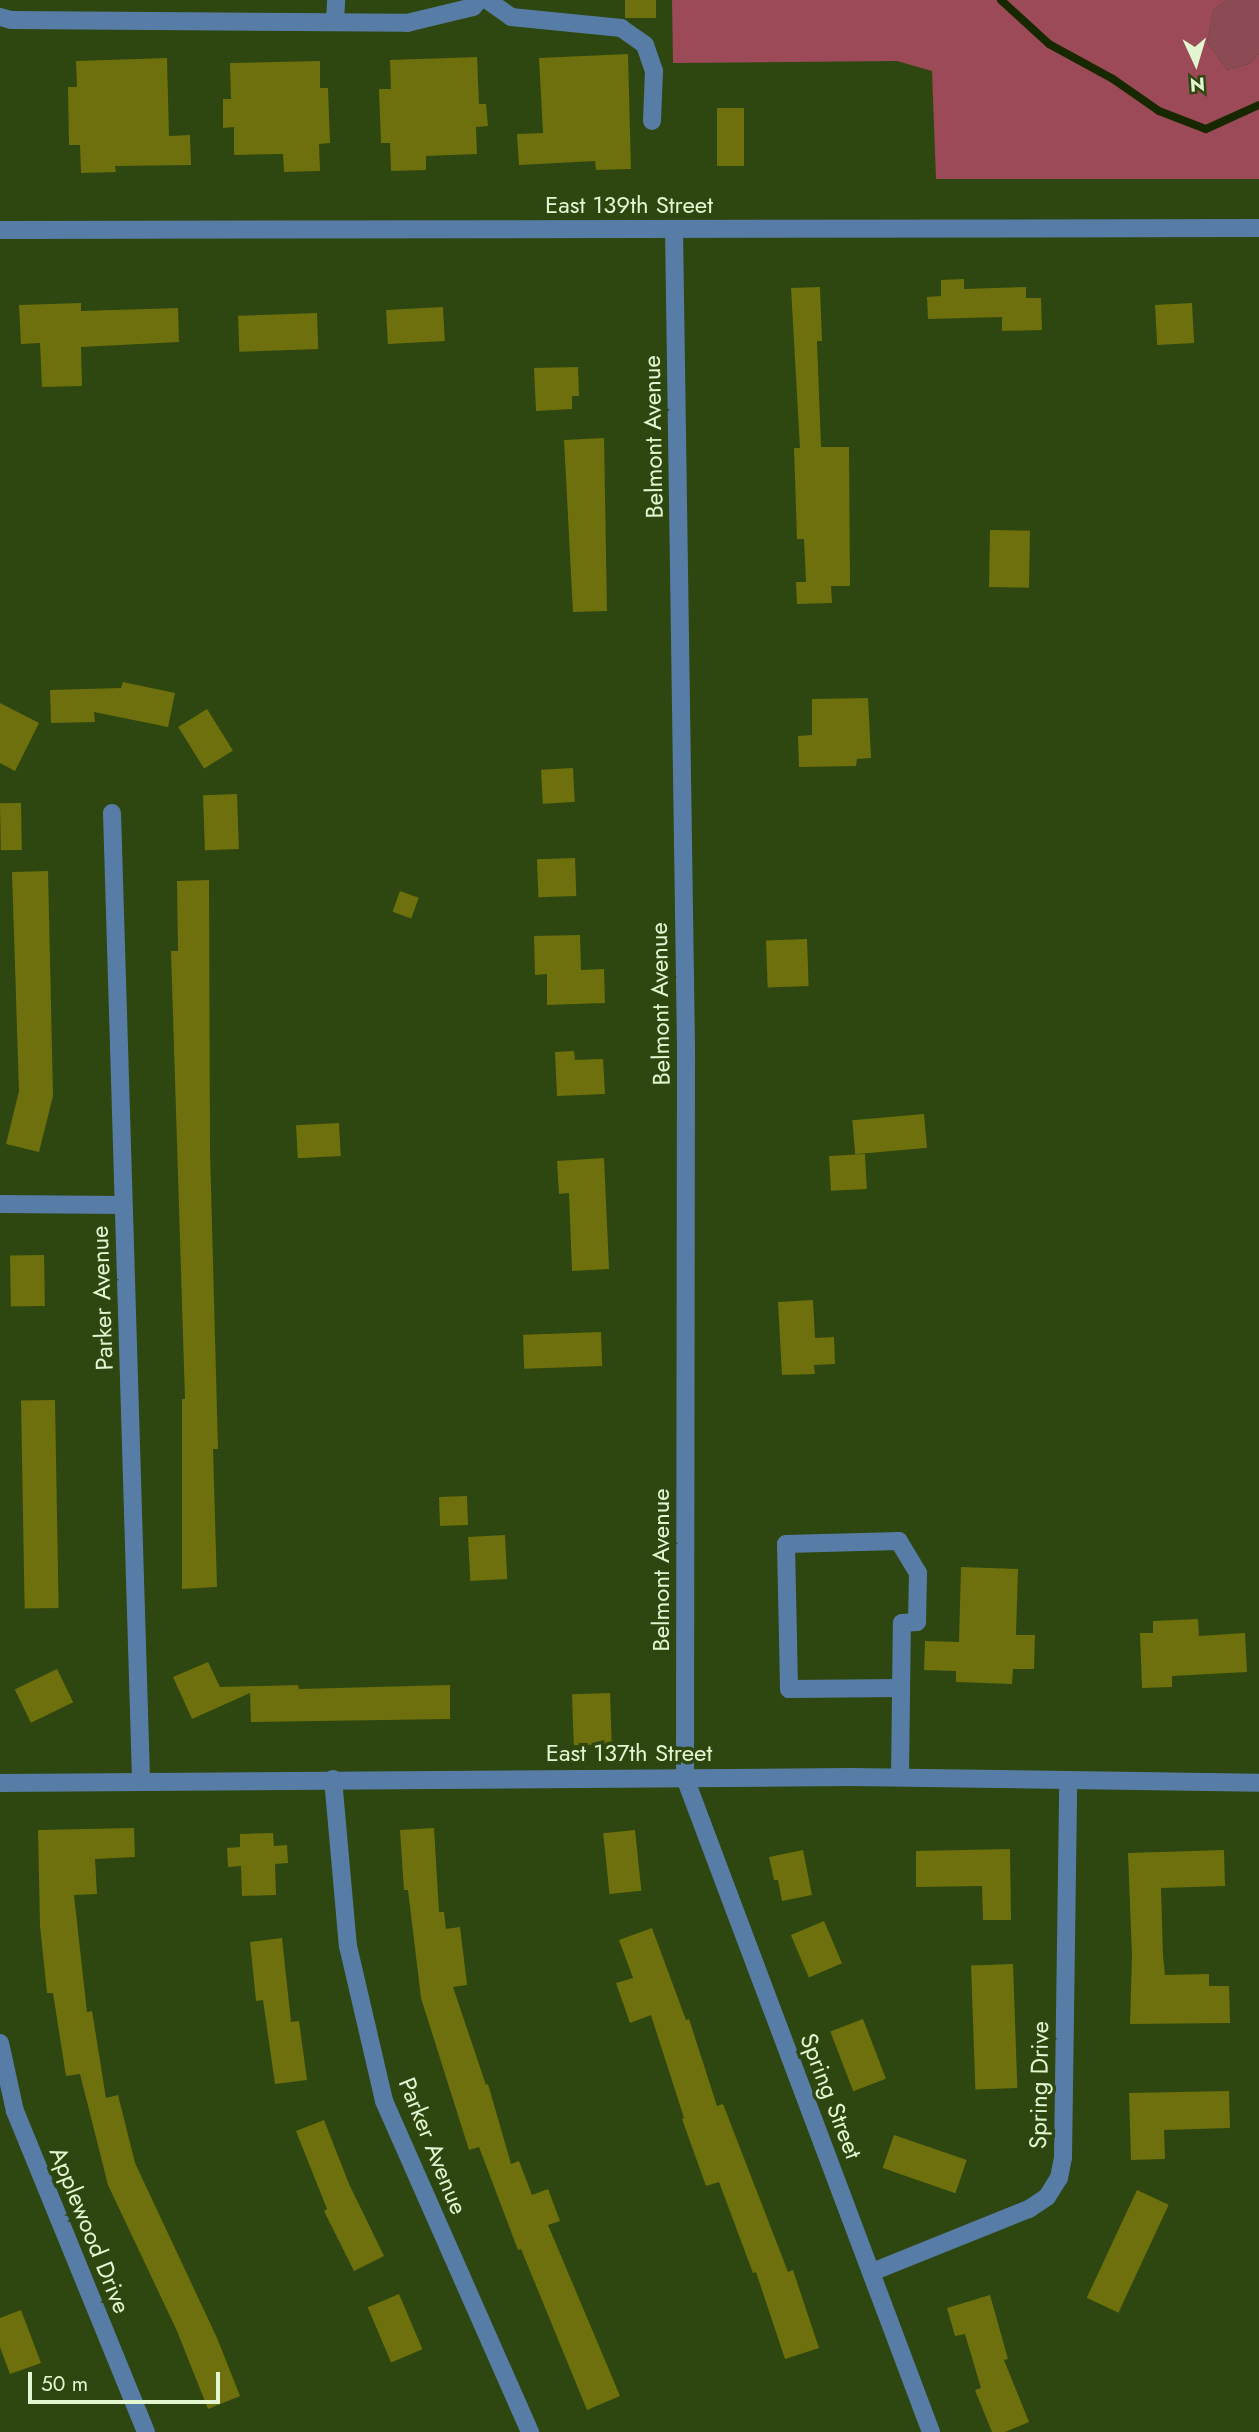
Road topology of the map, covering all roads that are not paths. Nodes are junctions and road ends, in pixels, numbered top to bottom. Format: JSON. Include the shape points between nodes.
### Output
{"nodes":[{"id":1,"x":336,"y":0,"type":"edge"},
{"id":2,"x":479,"y":0,"type":"edge"},
{"id":3,"x":487,"y":0,"type":"edge"},
{"id":4,"x":0,"y":17,"type":"edge"},
{"id":5,"x":335,"y":22,"type":"junction"},
{"id":6,"x":652,"y":121,"type":"dead end"},
{"id":7,"x":1259,"y":228,"type":"edge"},
{"id":8,"x":674,"y":229,"type":"junction"},
{"id":9,"x":0,"y":230,"type":"edge"},
{"id":10,"x":112,"y":813,"type":"dead end"},
{"id":11,"x":0,"y":1204,"type":"edge"},
{"id":12,"x":123,"y":1205,"type":"junction"},
{"id":13,"x":901,"y":1688,"type":"junction"},
{"id":14,"x":685,"y":1777,"type":"junction"},
{"id":15,"x":900,"y":1777,"type":"junction"},
{"id":16,"x":334,"y":1779,"type":"junction"},
{"id":17,"x":1068,"y":1780,"type":"junction"},
{"id":18,"x":141,"y":1782,"type":"junction"},
{"id":19,"x":0,"y":1783,"type":"edge"},
{"id":20,"x":1259,"y":1783,"type":"edge"},
{"id":21,"x":0,"y":2043,"type":"edge"},
{"id":22,"x":872,"y":2272,"type":"junction"},
{"id":23,"x":146,"y":2432,"type":"edge"},
{"id":24,"x":530,"y":2432,"type":"edge"},
{"id":25,"x":931,"y":2432,"type":"edge"}],
"edges":[{"from":1,"to":5,"type":"street"},
{"from":2,"to":5,"type":"street","via":[[473,7],[407,23]]},
{"from":3,"to":6,"type":"street","via":[[511,16],[621,28],[645,45],[654,71]]},
{"from":4,"to":5,"type":"street"},
{"from":7,"to":8,"type":"street","name":"East 139th Street"},
{"from":8,"to":9,"type":"street","name":"East 139th Street"},
{"from":8,"to":14,"type":"street","name":"Belmont Avenue","via":[[686,1048]]},
{"from":10,"to":12,"type":"street","name":"Parker Avenue"},
{"from":11,"to":12,"type":"street"},
{"from":12,"to":18,"type":"street","name":"Parker Avenue"},
{"from":13,"to":13,"type":"street","via":[[902,1623],[917,1622],[918,1573],[899,1541],[786,1544],[789,1689]]},
{"from":13,"to":15,"type":"street"},
{"from":14,"to":15,"type":"street","name":"East 137th Street"},
{"from":14,"to":16,"type":"street","name":"East 137th Street"},
{"from":14,"to":22,"type":"street","name":"Spring Street"},
{"from":15,"to":17,"type":"street","name":"East 137th Street"},
{"from":16,"to":18,"type":"street","name":"East 137th Street"},
{"from":16,"to":24,"type":"street","name":"Parker Avenue","via":[[348,1946],[384,2101]]},
{"from":17,"to":20,"type":"street","name":"East 137th Street"},
{"from":17,"to":22,"type":"street","name":"Spring Drive","via":[[1063,2157],[1059,2178],[1047,2197],[1029,2210]]},
{"from":18,"to":19,"type":"street","name":"East 137th Street"},
{"from":21,"to":23,"type":"street","name":"Applewood Drive","via":[[15,2111]]},
{"from":22,"to":25,"type":"street","name":"Spring Street"}]}
